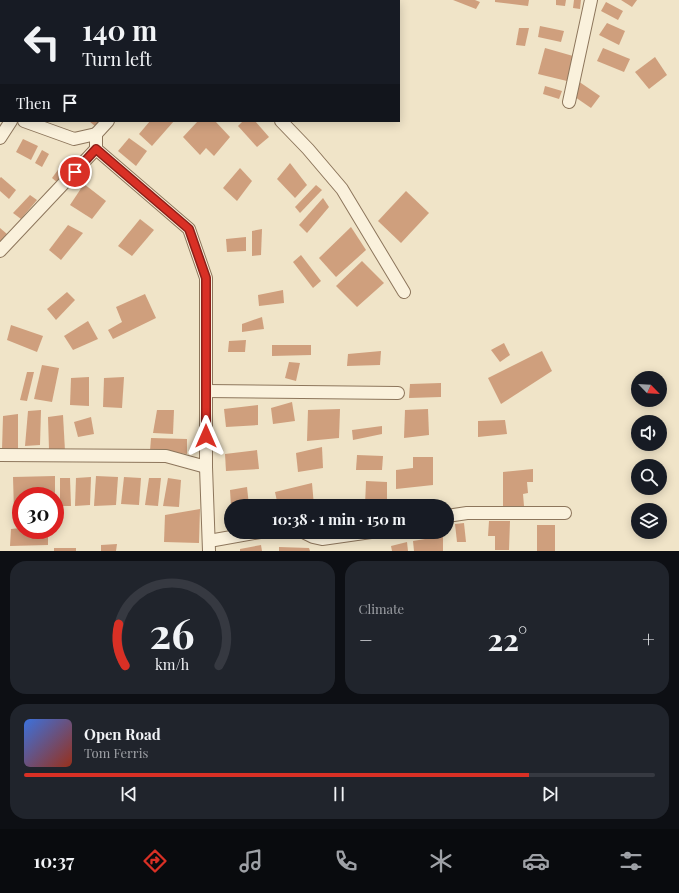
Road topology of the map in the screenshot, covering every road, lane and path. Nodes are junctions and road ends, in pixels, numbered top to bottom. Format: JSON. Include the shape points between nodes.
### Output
{"nodes":[{"id":1,"x":592,"y":0,"type":"edge"},
{"id":2,"x":569,"y":102,"type":"dead end"},
{"id":3,"x":10,"y":122,"type":"edge"},
{"id":4,"x":27,"y":122,"type":"edge"},
{"id":5,"x":107,"y":122,"type":"edge"},
{"id":6,"x":282,"y":122,"type":"edge"},
{"id":7,"x":96,"y":134,"type":"junction"},
{"id":8,"x":0,"y":138,"type":"edge"},
{"id":9,"x":96,"y":149,"type":"junction"},
{"id":10,"x":0,"y":251,"type":"edge"},
{"id":11,"x":404,"y":292,"type":"dead end"},
{"id":12,"x":206,"y":391,"type":"junction"},
{"id":13,"x":398,"y":393,"type":"dead end"},
{"id":14,"x":0,"y":455,"type":"edge"},
{"id":15,"x":206,"y":467,"type":"junction"},
{"id":16,"x":566,"y":513,"type":"dead end"},
{"id":17,"x":454,"y":515,"type":"edge"},
{"id":18,"x":234,"y":539,"type":"edge"},
{"id":19,"x":209,"y":546,"type":"edge"}],
"edges":[{"from":1,"to":2,"type":"street"},
{"from":3,"to":8,"type":"street"},
{"from":4,"to":7,"type":"street","via":[[74,139]]},
{"from":5,"to":7,"type":"street"},
{"from":6,"to":11,"type":"street","via":[[342,189]]},
{"from":7,"to":9,"type":"street"},
{"from":9,"to":10,"type":"street"},
{"from":9,"to":12,"type":"street","via":[[189,229],[206,278]]},
{"from":12,"to":13,"type":"street"},
{"from":12,"to":15,"type":"street"},
{"from":14,"to":15,"type":"street","via":[[166,456]]},
{"from":15,"to":19,"type":"street"},
{"from":16,"to":17,"type":"street","via":[[467,512]]},
{"from":18,"to":19,"type":"street"}]}
